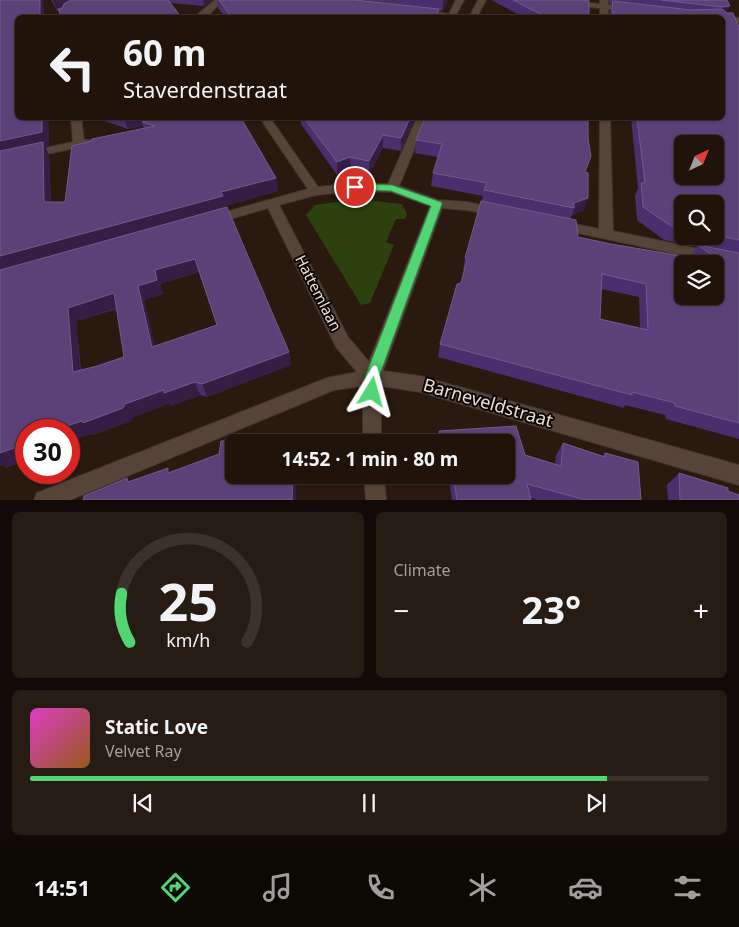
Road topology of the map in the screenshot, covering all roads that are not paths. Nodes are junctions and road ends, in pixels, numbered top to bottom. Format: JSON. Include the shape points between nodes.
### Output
{"nodes":[{"id":1,"x":219,"y":0,"type":"edge"},
{"id":2,"x":460,"y":0,"type":"edge"},
{"id":3,"x":482,"y":0,"type":"edge"},
{"id":4,"x":540,"y":0,"type":"edge"},
{"id":5,"x":604,"y":3,"type":"edge"},
{"id":6,"x":641,"y":10,"type":"edge"},
{"id":7,"x":414,"y":11,"type":"edge"},
{"id":8,"x":202,"y":15,"type":"edge"},
{"id":9,"x":452,"y":15,"type":"joint"},
{"id":10,"x":474,"y":15,"type":"edge"},
{"id":11,"x":725,"y":19,"type":"edge"},
{"id":12,"x":739,"y":20,"type":"edge"},
{"id":13,"x":76,"y":120,"type":"edge"},
{"id":14,"x":266,"y":120,"type":"edge"},
{"id":15,"x":421,"y":120,"type":"edge"},
{"id":16,"x":605,"y":120,"type":"edge"},
{"id":17,"x":98,"y":140,"type":"edge"},
{"id":18,"x":79,"y":144,"type":"junction"},
{"id":19,"x":0,"y":161,"type":"edge"},
{"id":20,"x":392,"y":188,"type":"junction"},
{"id":21,"x":315,"y":191,"type":"junction"},
{"id":22,"x":272,"y":203,"type":"junction"},
{"id":23,"x":437,"y":204,"type":"junction"},
{"id":24,"x":514,"y":216,"type":"edge"},
{"id":25,"x":550,"y":223,"type":"edge"},
{"id":26,"x":197,"y":224,"type":"edge"},
{"id":27,"x":606,"y":234,"type":"junction"},
{"id":28,"x":739,"y":262,"type":"edge"},
{"id":29,"x":372,"y":377,"type":"junction"},
{"id":30,"x":372,"y":434,"type":"edge"},
{"id":31,"x":739,"y":475,"type":"edge"},
{"id":32,"x":375,"y":484,"type":"edge"},
{"id":33,"x":44,"y":500,"type":"edge"},
{"id":34,"x":376,"y":500,"type":"edge"}],
"edges":[{"from":1,"to":8,"type":"street"},
{"from":2,"to":9,"type":"street"},
{"from":3,"to":10,"type":"street"},
{"from":4,"to":5,"type":"street"},
{"from":5,"to":6,"type":"street"},
{"from":7,"to":9,"type":"street"},
{"from":11,"to":12,"type":"street"},
{"from":13,"to":18,"type":"street"},
{"from":14,"to":21,"type":"street"},
{"from":15,"to":20,"type":"street"},
{"from":16,"to":27,"type":"street"},
{"from":17,"to":18,"type":"street"},
{"from":18,"to":19,"type":"street"},
{"from":20,"to":21,"type":"street"},
{"from":20,"to":23,"type":"street"},
{"from":21,"to":22,"type":"street"},
{"from":22,"to":26,"type":"street"},
{"from":22,"to":29,"type":"street","name":"Hattemlaan","via":[[342,342]]},
{"from":23,"to":24,"type":"street","via":[[467,206]]},
{"from":23,"to":29,"type":"street"},
{"from":25,"to":27,"type":"street"},
{"from":27,"to":28,"type":"street"},
{"from":29,"to":30,"type":"street"},
{"from":29,"to":31,"type":"street","name":"Barneveldstraat","via":[[420,384]]},
{"from":29,"to":33,"type":"street","name":"Barneveldstraat","via":[[333,383]]},
{"from":32,"to":34,"type":"street"}]}
